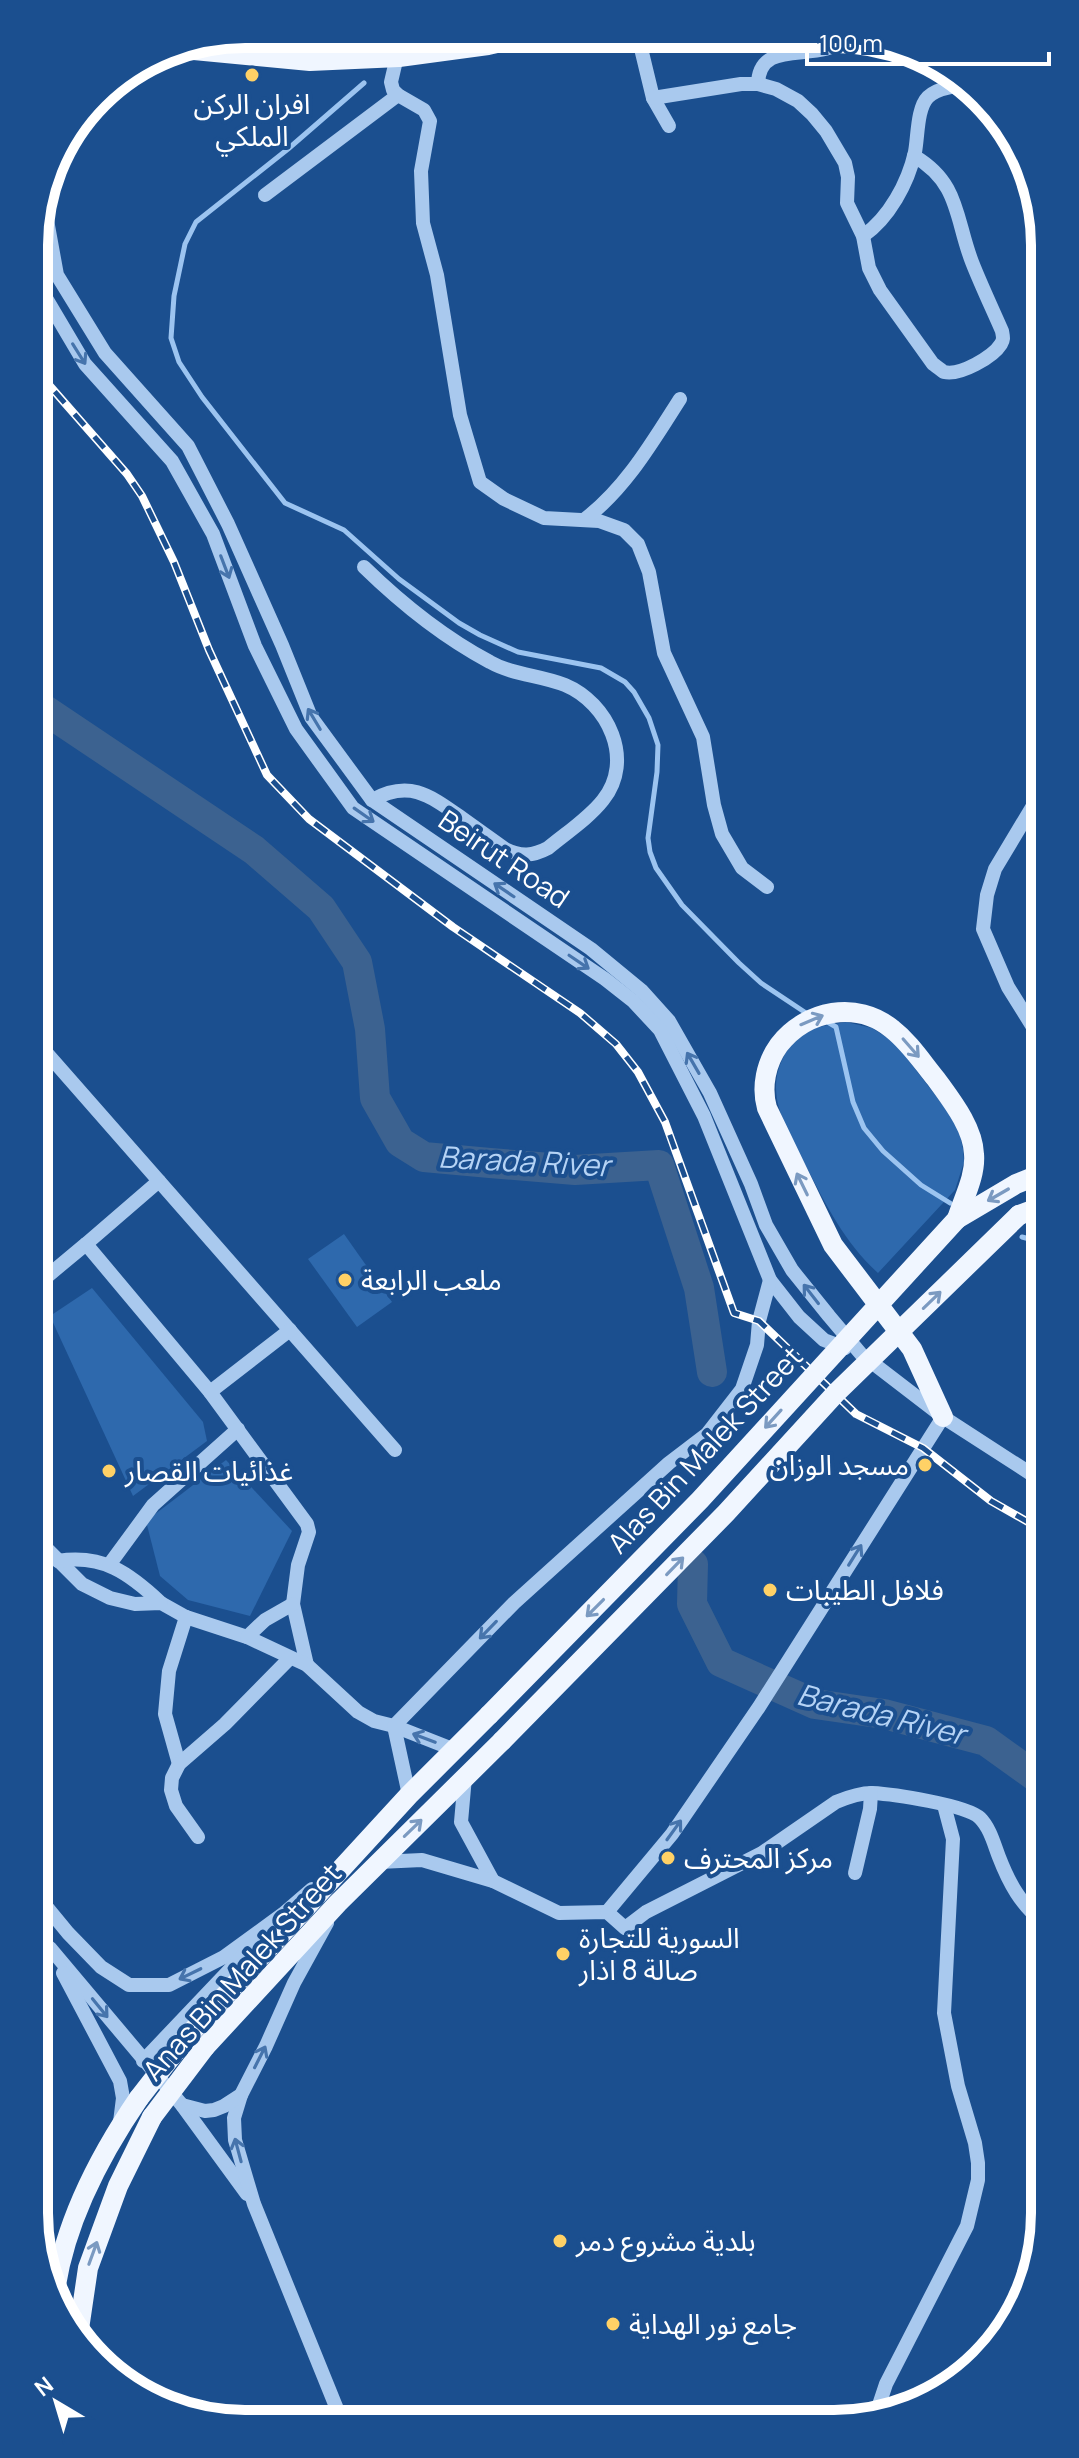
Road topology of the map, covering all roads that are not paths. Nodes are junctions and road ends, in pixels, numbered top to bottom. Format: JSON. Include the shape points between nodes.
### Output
{"nodes":[{"id":1,"x":400,"y":48,"type":"edge"},
{"id":2,"x":466,"y":48,"type":"edge"},
{"id":3,"x":641,"y":48,"type":"edge"},
{"id":4,"x":833,"y":48,"type":"edge"},
{"id":5,"x":209,"y":51,"type":"edge"},
{"id":6,"x":399,"y":57,"type":"junction"},
{"id":7,"x":758,"y":84,"type":"junction"},
{"id":8,"x":952,"y":88,"type":"edge"},
{"id":9,"x":398,"y":95,"type":"junction"},
{"id":10,"x":653,"y":98,"type":"junction"},
{"id":11,"x":669,"y":126,"type":"dead end"},
{"id":12,"x":914,"y":156,"type":"junction"},
{"id":13,"x":265,"y":195,"type":"dead end"},
{"id":14,"x":49,"y":228,"type":"edge"},
{"id":15,"x":863,"y":236,"type":"junction"},
{"id":16,"x":48,"y":301,"type":"edge"},
{"id":17,"x":680,"y":399,"type":"dead end"},
{"id":18,"x":585,"y":519,"type":"junction"},
{"id":19,"x":364,"y":567,"type":"dead end"},
{"id":20,"x":372,"y":800,"type":"junction"},
{"id":21,"x":1031,"y":809,"type":"edge"},
{"id":22,"x":767,"y":887,"type":"dead end"},
{"id":23,"x":1031,"y":1024,"type":"edge"},
{"id":24,"x":48,"y":1055,"type":"edge"},
{"id":25,"x":1031,"y":1178,"type":"edge"},
{"id":26,"x":159,"y":1181,"type":"junction"},
{"id":27,"x":1031,"y":1211,"type":"edge"},
{"id":28,"x":957,"y":1219,"type":"junction"},
{"id":29,"x":86,"y":1244,"type":"junction"},
{"id":30,"x":48,"y":1276,"type":"edge"},
{"id":31,"x":770,"y":1280,"type":"junction"},
{"id":32,"x":290,"y":1330,"type":"junction"},
{"id":33,"x":861,"y":1354,"type":"junction"},
{"id":34,"x":210,"y":1392,"type":"junction"},
{"id":35,"x":943,"y":1417,"type":"junction"},
{"id":36,"x":238,"y":1429,"type":"junction"},
{"id":37,"x":395,"y":1450,"type":"dead end"},
{"id":38,"x":1031,"y":1474,"type":"edge"},
{"id":39,"x":48,"y":1553,"type":"edge"},
{"id":40,"x":48,"y":1555,"type":"edge"},
{"id":41,"x":109,"y":1565,"type":"junction"},
{"id":42,"x":161,"y":1603,"type":"junction"},
{"id":43,"x":293,"y":1604,"type":"junction"},
{"id":44,"x":186,"y":1617,"type":"junction"},
{"id":45,"x":247,"y":1637,"type":"junction"},
{"id":46,"x":290,"y":1658,"type":"junction"},
{"id":47,"x":307,"y":1665,"type":"junction"},
{"id":48,"x":489,"y":1715,"type":"joint"},
{"id":49,"x":394,"y":1726,"type":"junction"},
{"id":50,"x":455,"y":1750,"type":"junction"},
{"id":51,"x":179,"y":1764,"type":"junction"},
{"id":52,"x":465,"y":1777,"type":"junction"},
{"id":53,"x":871,"y":1793,"type":"junction"},
{"id":54,"x":409,"y":1795,"type":"junction"},
{"id":55,"x":944,"y":1805,"type":"junction"},
{"id":56,"x":198,"y":1837,"type":"dead end"},
{"id":57,"x":363,"y":1844,"type":"junction"},
{"id":58,"x":379,"y":1862,"type":"junction"},
{"id":59,"x":855,"y":1873,"type":"dead end"},
{"id":60,"x":493,"y":1881,"type":"junction"},
{"id":61,"x":338,"y":1903,"type":"junction"},
{"id":62,"x":48,"y":1909,"type":"edge"},
{"id":63,"x":607,"y":1912,"type":"junction"},
{"id":64,"x":1031,"y":1912,"type":"edge"},
{"id":65,"x":283,"y":1914,"type":"junction"},
{"id":66,"x":48,"y":1945,"type":"edge"},
{"id":67,"x":50,"y":1948,"type":"junction"},
{"id":68,"x":143,"y":2061,"type":"junction"},
{"id":69,"x":241,"y":2095,"type":"junction"},
{"id":70,"x":182,"y":2105,"type":"junction"},
{"id":71,"x":120,"y":2126,"type":"junction"},
{"id":72,"x":254,"y":2204,"type":"junction"},
{"id":73,"x":57,"y":2271,"type":"edge"},
{"id":74,"x":80,"y":2321,"type":"edge"},
{"id":75,"x":879,"y":2404,"type":"edge"},
{"id":76,"x":337,"y":2410,"type":"edge"}],
"edges":[{"from":1,"to":6,"type":"street"},
{"from":2,"to":6,"type":"main road"},
{"from":3,"to":10,"type":"street"},
{"from":4,"to":7,"type":"street","via":[[774,57],[763,63]]},
{"from":5,"to":6,"type":"main road","via":[[310,61]]},
{"from":6,"to":9,"type":"street","via":[[391,82]]},
{"from":7,"to":10,"type":"street"},
{"from":7,"to":15,"type":"street","via":[[798,101],[826,131],[845,163],[847,203]]},
{"from":8,"to":12,"type":"street","via":[[939,90],[924,103]]},
{"from":9,"to":13,"type":"street"},
{"from":9,"to":18,"type":"street","via":[[424,110],[430,121],[421,171],[423,223],[460,415],[480,482],[544,518]]},
{"from":10,"to":11,"type":"street"},
{"from":12,"to":15,"type":"street","via":[[885,218]]},
{"from":12,"to":15,"type":"street","via":[[948,188],[1002,331],[1001,344],[963,370],[943,371],[933,364],[880,290]]},
{"from":20,"to":14,"type":"street","name":"Beirut Road","one_way":true,"via":[[311,717],[228,524],[188,446],[105,353],[57,275]]},
{"from":16,"to":31,"type":"street","one_way":true,"via":[[85,364],[172,461],[213,534],[255,646],[296,729],[353,808],[605,979],[660,1030],[704,1116]]},
{"from":17,"to":18,"type":"street","via":[[620,487]]},
{"from":18,"to":22,"type":"street","via":[[624,530],[644,556],[664,653],[703,737],[722,834],[742,868]]},
{"from":19,"to":20,"type":"street","via":[[453,641],[503,669],[580,693],[606,720],[618,753],[612,786],[603,801],[548,848],[527,856],[505,849],[425,794],[392,791]]},
{"from":33,"to":20,"type":"street","name":"Beirut Road","one_way":true,"via":[[792,1270],[766,1225],[710,1093],[669,1021],[591,949]]},
{"from":21,"to":23,"type":"street","via":[[995,869],[983,929]]},
{"from":24,"to":26,"type":"street"},
{"from":25,"to":28,"type":"main road","one_way":true},
{"from":26,"to":29,"type":"street"},
{"from":26,"to":32,"type":"street"},
{"from":52,"to":27,"type":"main road","name":"Anas Bin Malek Street","one_way":true,"bridge":true,"via":[[726,1513],[836,1393],[1019,1215]]},
{"from":35,"to":28,"type":"main road","one_way":true,"via":[[912,1349],[833,1245],[767,1108],[766,1069],[784,1039],[807,1020],[845,1012],[880,1020],[911,1046],[969,1134],[973,1172]]},
{"from":28,"to":48,"type":"main road","name":"Alas Bin Malek Street","one_way":true,"bridge":true,"via":[[700,1500]]},
{"from":29,"to":30,"type":"street"},
{"from":29,"to":34,"type":"street"},
{"from":31,"to":33,"type":"street","via":[[824,1340]]},
{"from":31,"to":49,"type":"street","one_way":true,"via":[[742,1389],[707,1434],[514,1603]]},
{"from":32,"to":34,"type":"street"},
{"from":32,"to":37,"type":"street"},
{"from":33,"to":35,"type":"street","name":"Beirut Road"},
{"from":34,"to":36,"type":"street"},
{"from":35,"to":38,"type":"street","name":"Beirut Road"},
{"from":63,"to":35,"type":"street","one_way":true,"via":[[672,1834],[759,1707]]},
{"from":36,"to":41,"type":"street","via":[[153,1505]]},
{"from":36,"to":43,"type":"street","via":[[307,1524]]},
{"from":39,"to":41,"type":"street"},
{"from":40,"to":42,"type":"street","via":[[82,1584],[110,1598]]},
{"from":41,"to":42,"type":"street"},
{"from":42,"to":44,"type":"street"},
{"from":43,"to":45,"type":"street"},
{"from":43,"to":47,"type":"street"},
{"from":44,"to":45,"type":"street"},
{"from":44,"to":51,"type":"street","via":[[169,1671],[165,1714]]},
{"from":45,"to":46,"type":"street"},
{"from":46,"to":47,"type":"street"},
{"from":46,"to":51,"type":"street"},
{"from":47,"to":49,"type":"street","via":[[358,1712]]},
{"from":48,"to":50,"type":"main road","name":"Anas Bin Malek Street"},
{"from":50,"to":49,"type":"street","one_way":true},
{"from":49,"to":54,"type":"street"},
{"from":50,"to":54,"type":"main road","name":"Anas Bin Malek Street"},
{"from":51,"to":56,"type":"street","via":[[171,1790]]},
{"from":58,"to":52,"type":"main road","name":"Anas Bin Malek Street","one_way":true},
{"from":52,"to":60,"type":"street","via":[[461,1822]]},
{"from":53,"to":55,"type":"street"},
{"from":53,"to":59,"type":"street"},
{"from":53,"to":63,"type":"street","via":[[836,1802],[762,1853],[625,1928]]},
{"from":54,"to":57,"type":"main road","name":"Anas Bin Malek Street"},
{"from":55,"to":64,"type":"street","via":[[979,1816],[1005,1873]]},
{"from":55,"to":75,"type":"street","via":[[953,1839],[944,2013],[975,2143],[978,2180],[967,2226]]},
{"from":57,"to":65,"type":"street"},
{"from":57,"to":71,"type":"main road","name":"Anas Bin Malek Street","bridge":true,"via":[[185,2039]]},
{"from":58,"to":60,"type":"street","via":[[422,1860]]},
{"from":58,"to":61,"type":"main road","name":"Anas Bin Malek Street"},
{"from":60,"to":63,"type":"street","via":[[559,1913]]},
{"from":69,"to":61,"type":"street","one_way":true},
{"from":74,"to":61,"type":"main road","name":"Anas Bin Malek Street","one_way":true,"bridge":true,"via":[[88,2268],[118,2186],[152,2117],[205,2047]]},
{"from":65,"to":62,"type":"street","one_way":true,"via":[[224,1957],[169,1985],[129,1985],[101,1967]]},
{"from":65,"to":68,"type":"street"},
{"from":66,"to":67,"type":"street"},
{"from":67,"to":68,"type":"street","one_way":true},
{"from":67,"to":71,"type":"street","via":[[120,2081]]},
{"from":68,"to":70,"type":"street"},
{"from":69,"to":70,"type":"street","via":[[214,2110]]},
{"from":72,"to":69,"type":"street","one_way":true,"via":[[235,2140]]},
{"from":70,"to":72,"type":"street"},
{"from":71,"to":73,"type":"main road","name":"Anas Bin Malek Street","via":[[80,2202]]},
{"from":72,"to":76,"type":"street"}]}
